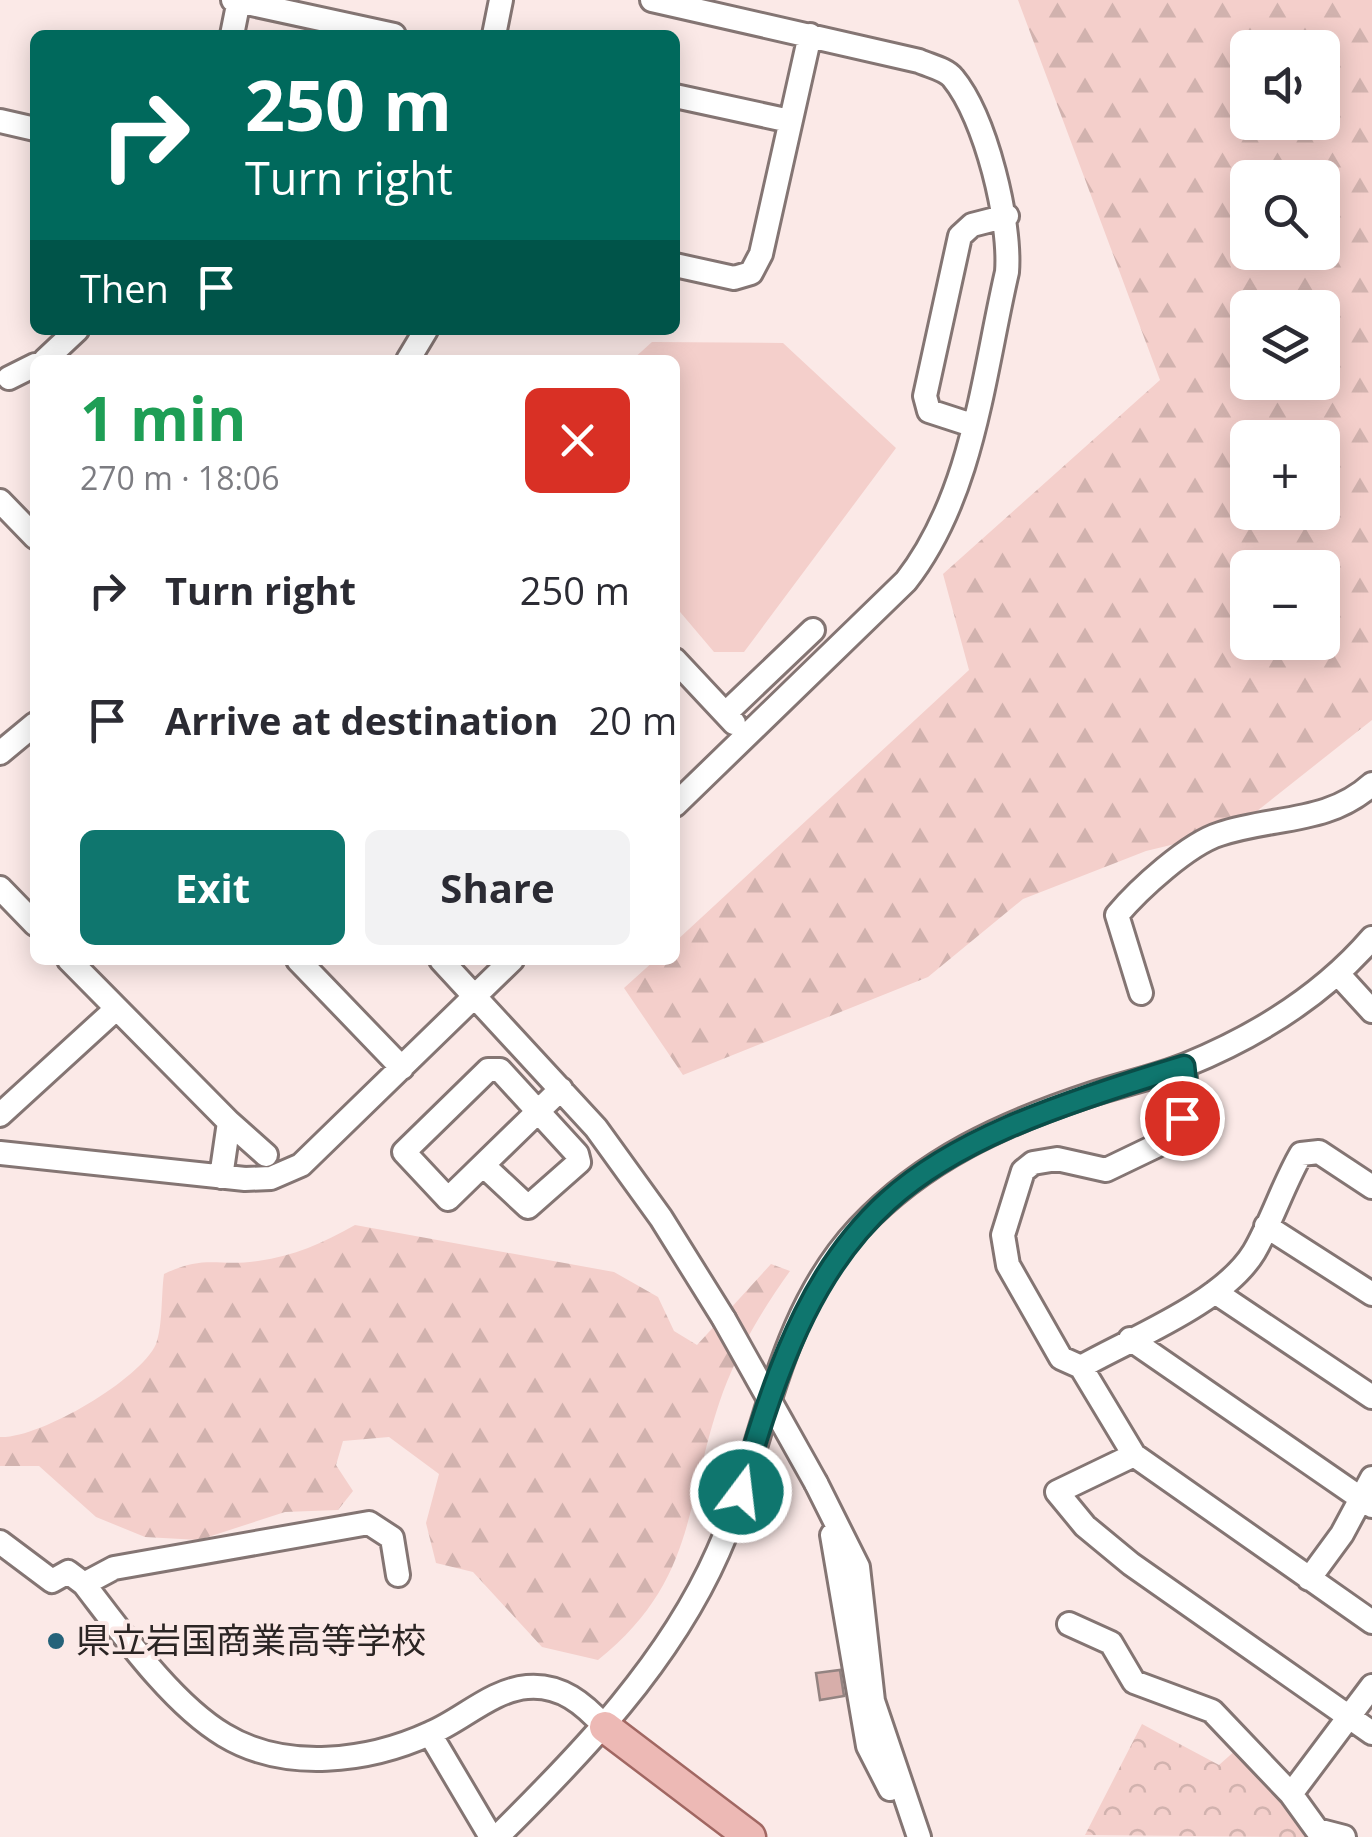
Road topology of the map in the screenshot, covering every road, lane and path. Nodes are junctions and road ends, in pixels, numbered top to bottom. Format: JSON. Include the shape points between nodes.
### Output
{"nodes":[{"id":1,"x":237,"y":0,"type":"edge"},
{"id":2,"x":501,"y":0,"type":"edge"},
{"id":3,"x":652,"y":0,"type":"edge"},
{"id":4,"x":233,"y":30,"type":"edge"},
{"id":5,"x":372,"y":30,"type":"edge"},
{"id":6,"x":495,"y":30,"type":"edge"},
{"id":7,"x":810,"y":35,"type":"junction"},
{"id":8,"x":680,"y":97,"type":"edge"},
{"id":9,"x":790,"y":121,"type":"junction"},
{"id":10,"x":0,"y":122,"type":"edge"},
{"id":11,"x":30,"y":128,"type":"edge"},
{"id":12,"x":1007,"y":216,"type":"junction"},
{"id":13,"x":680,"y":266,"type":"edge"},
{"id":14,"x":72,"y":335,"type":"edge"},
{"id":15,"x":50,"y":355,"type":"edge"},
{"id":16,"x":30,"y":367,"type":"edge"},
{"id":17,"x":8,"y":378,"type":"dead end"},
{"id":18,"x":972,"y":424,"type":"junction"},
{"id":19,"x":0,"y":502,"type":"edge"},
{"id":20,"x":30,"y":532,"type":"edge"},
{"id":21,"x":814,"y":630,"type":"dead end"},
{"id":22,"x":680,"y":665,"type":"edge"},
{"id":23,"x":726,"y":712,"type":"junction"},
{"id":24,"x":30,"y":728,"type":"edge"},
{"id":25,"x":744,"y":736,"type":"junction"},
{"id":26,"x":0,"y":753,"type":"edge"},
{"id":27,"x":1372,"y":784,"type":"edge"},
{"id":28,"x":680,"y":800,"type":"edge"},
{"id":29,"x":0,"y":888,"type":"edge"},
{"id":30,"x":30,"y":919,"type":"edge"},
{"id":31,"x":1372,"y":938,"type":"edge"},
{"id":32,"x":75,"y":965,"type":"edge"},
{"id":33,"x":303,"y":965,"type":"edge"},
{"id":34,"x":446,"y":965,"type":"edge"},
{"id":35,"x":507,"y":965,"type":"edge"},
{"id":36,"x":1340,"y":976,"type":"junction"},
{"id":37,"x":1141,"y":993,"type":"dead end"},
{"id":38,"x":475,"y":996,"type":"junction"},
{"id":39,"x":116,"y":1009,"type":"junction"},
{"id":40,"x":1372,"y":1011,"type":"edge"},
{"id":41,"x":1184,"y":1066,"type":"junction"},
{"id":42,"x":402,"y":1068,"type":"junction"},
{"id":43,"x":561,"y":1089,"type":"junction"},
{"id":44,"x":537,"y":1112,"type":"junction"},
{"id":45,"x":0,"y":1115,"type":"edge"},
{"id":46,"x":229,"y":1122,"type":"junction"},
{"id":47,"x":0,"y":1153,"type":"edge"},
{"id":48,"x":266,"y":1156,"type":"dead end"},
{"id":49,"x":483,"y":1165,"type":"junction"},
{"id":50,"x":221,"y":1177,"type":"junction"},
{"id":51,"x":1372,"y":1187,"type":"edge"},
{"id":52,"x":1266,"y":1226,"type":"junction"},
{"id":53,"x":1215,"y":1292,"type":"junction"},
{"id":54,"x":1372,"y":1294,"type":"edge"},
{"id":55,"x":1130,"y":1339,"type":"junction"},
{"id":56,"x":1081,"y":1366,"type":"junction"},
{"id":57,"x":1372,"y":1397,"type":"edge"},
{"id":58,"x":1134,"y":1455,"type":"junction"},
{"id":59,"x":816,"y":1484,"type":"junction"},
{"id":60,"x":1368,"y":1494,"type":"edge"},
{"id":61,"x":0,"y":1542,"type":"edge"},
{"id":62,"x":398,"y":1575,"type":"dead end"},
{"id":63,"x":76,"y":1578,"type":"junction"},
{"id":64,"x":1308,"y":1579,"type":"junction"},
{"id":65,"x":1372,"y":1622,"type":"edge"},
{"id":66,"x":1069,"y":1624,"type":"dead end"},
{"id":67,"x":1372,"y":1686,"type":"edge"},
{"id":68,"x":1349,"y":1717,"type":"junction"},
{"id":69,"x":605,"y":1727,"type":"junction"},
{"id":70,"x":1372,"y":1733,"type":"edge"},
{"id":71,"x":430,"y":1734,"type":"junction"},
{"id":72,"x":1291,"y":1794,"type":"junction"},
{"id":73,"x":494,"y":1837,"type":"edge"},
{"id":74,"x":750,"y":1837,"type":"edge"},
{"id":75,"x":910,"y":1837,"type":"edge"},
{"id":76,"x":920,"y":1837,"type":"edge"},
{"id":77,"x":1344,"y":1837,"type":"edge"}],
"edges":[{"from":1,"to":4,"type":"street"},
{"from":1,"to":5,"type":"street"},
{"from":2,"to":6,"type":"street"},
{"from":3,"to":7,"type":"street"},
{"from":7,"to":9,"type":"street"},
{"from":7,"to":12,"type":"street","via":[[951,74],[968,102]]},
{"from":8,"to":9,"type":"street"},
{"from":9,"to":13,"type":"street","via":[[762,254],[750,273],[734,278]]},
{"from":10,"to":11,"type":"street"},
{"from":12,"to":18,"type":"street","via":[[1007,272]]},
{"from":12,"to":18,"type":"street","via":[[972,224],[960,236],[925,396],[939,417]]},
{"from":14,"to":15,"type":"street"},
{"from":16,"to":17,"type":"street"},
{"from":18,"to":25,"type":"street","via":[[958,484],[930,549],[906,581]]},
{"from":19,"to":20,"type":"street"},
{"from":21,"to":23,"type":"street"},
{"from":22,"to":23,"type":"street"},
{"from":23,"to":25,"type":"street"},
{"from":24,"to":26,"type":"street"},
{"from":25,"to":28,"type":"street"},
{"from":27,"to":37,"type":"street","via":[[1352,802],[1302,820],[1217,834],[1140,888],[1117,915]]},
{"from":29,"to":30,"type":"street"},
{"from":31,"to":36,"type":"street"},
{"from":32,"to":39,"type":"street"},
{"from":33,"to":42,"type":"street"},
{"from":34,"to":38,"type":"street"},
{"from":35,"to":38,"type":"street"},
{"from":36,"to":40,"type":"street"},
{"from":36,"to":41,"type":"street"},
{"from":38,"to":42,"type":"street"},
{"from":38,"to":43,"type":"street"},
{"from":39,"to":45,"type":"street"},
{"from":39,"to":46,"type":"street"},
{"from":41,"to":56,"type":"street","via":[[1188,1102],[1156,1146],[1106,1170],[1046,1160],[1017,1180],[1003,1235],[1008,1265],[1061,1358]]},
{"from":41,"to":69,"type":"street","via":[[965,1145],[916,1174],[857,1230],[831,1262],[794,1332],[741,1492],[694,1600]]},
{"from":42,"to":50,"type":"street","via":[[300,1164],[271,1178]]},
{"from":43,"to":44,"type":"street"},
{"from":43,"to":59,"type":"street","bridge":true,"via":[[661,1218]]},
{"from":44,"to":49,"type":"street"},
{"from":44,"to":49,"type":"street","via":[[579,1162],[535,1206],[520,1203]]},
{"from":44,"to":49,"type":"street","via":[[500,1070],[488,1070],[404,1152],[448,1199]]},
{"from":46,"to":48,"type":"street"},
{"from":46,"to":50,"type":"street"},
{"from":47,"to":50,"type":"street"},
{"from":51,"to":52,"type":"street","via":[[1319,1152],[1301,1154]]},
{"from":52,"to":53,"type":"street","via":[[1253,1252]]},
{"from":52,"to":54,"type":"street"},
{"from":53,"to":55,"type":"street"},
{"from":53,"to":57,"type":"street"},
{"from":55,"to":56,"type":"street"},
{"from":55,"to":60,"type":"street"},
{"from":56,"to":58,"type":"street"},
{"from":58,"to":64,"type":"street"},
{"from":58,"to":68,"type":"street","via":[[1057,1492],[1130,1564]]},
{"from":59,"to":75,"type":"street","via":[[838,1554],[868,1746]]},
{"from":59,"to":76,"type":"street","via":[[858,1566],[873,1701]]},
{"from":60,"to":64,"type":"street"},
{"from":61,"to":63,"type":"street","via":[[52,1581]]},
{"from":62,"to":63,"type":"street","via":[[392,1538],[369,1524]]},
{"from":63,"to":71,"type":"street","via":[[188,1705],[249,1748],[323,1759]]},
{"from":64,"to":65,"type":"street"},
{"from":66,"to":72,"type":"street","via":[[1111,1643],[1134,1682],[1212,1711]]},
{"from":67,"to":68,"type":"street"},
{"from":68,"to":70,"type":"street"},
{"from":68,"to":72,"type":"street"},
{"from":69,"to":71,"type":"street","via":[[584,1704],[555,1689],[526,1687]]},
{"from":69,"to":73,"type":"street"},
{"from":69,"to":74,"type":"main road"},
{"from":71,"to":73,"type":"street"},
{"from":72,"to":77,"type":"street","via":[[1317,1830]]}]}
